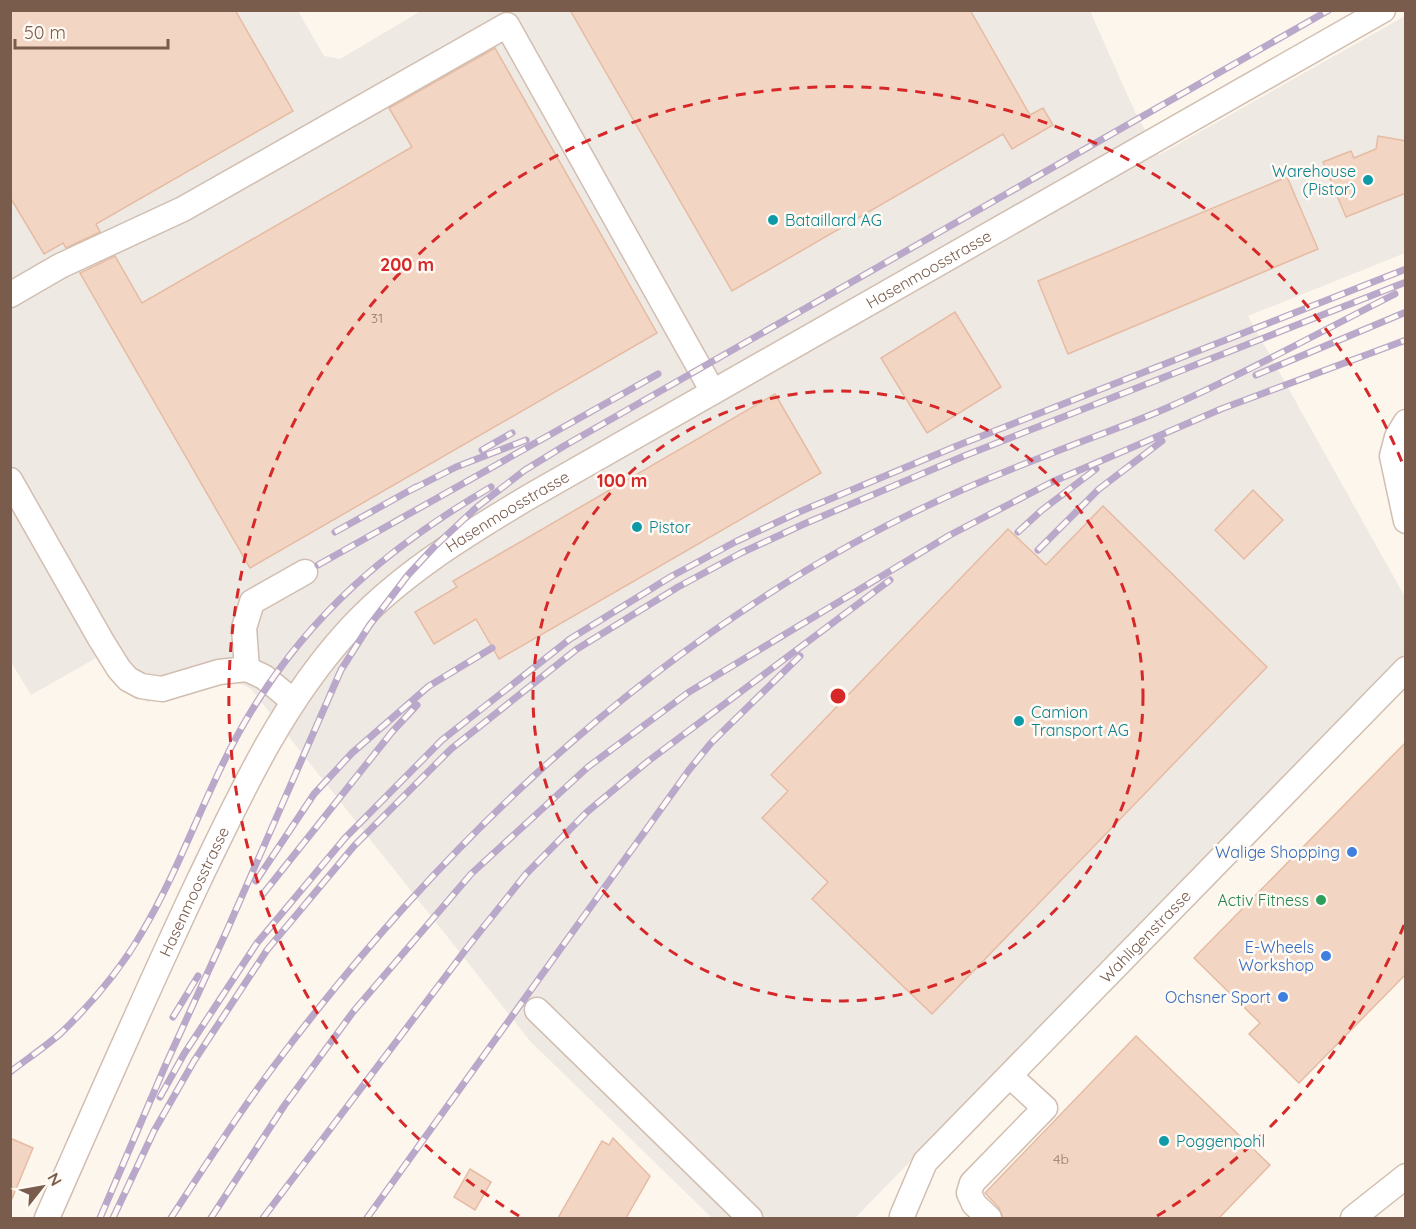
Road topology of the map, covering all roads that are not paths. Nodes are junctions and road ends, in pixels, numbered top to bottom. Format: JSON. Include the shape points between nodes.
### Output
{"nodes":[{"id":1,"x":1383,"y":10,"type":"edge"},
{"id":2,"x":10,"y":295,"type":"edge"},
{"id":3,"x":713,"y":392,"type":"junction"},
{"id":4,"x":1406,"y":422,"type":"edge"},
{"id":5,"x":10,"y":480,"type":"edge"},
{"id":6,"x":1406,"y":521,"type":"edge"},
{"id":7,"x":305,"y":572,"type":"dead end"},
{"id":8,"x":247,"y":669,"type":"junction"},
{"id":9,"x":1405,"y":671,"type":"edge"},
{"id":10,"x":293,"y":700,"type":"junction"},
{"id":11,"x":537,"y":1010,"type":"dead end"},
{"id":12,"x":1010,"y":1076,"type":"junction"},
{"id":13,"x":1406,"y":1176,"type":"edge"},
{"id":14,"x":47,"y":1218,"type":"edge"},
{"id":15,"x":750,"y":1218,"type":"edge"},
{"id":16,"x":898,"y":1218,"type":"edge"},
{"id":17,"x":989,"y":1218,"type":"edge"},
{"id":18,"x":1353,"y":1218,"type":"edge"}],
"edges":[{"from":1,"to":3,"type":"street","name":"Hasenmoosstrasse"},
{"from":2,"to":3,"type":"street","via":[[60,266],[183,209],[507,25]]},
{"from":3,"to":10,"type":"street","name":"Hasenmoosstrasse","via":[[527,498],[428,560],[353,626]]},
{"from":4,"to":6,"type":"street","via":[[1392,456]]},
{"from":5,"to":8,"type":"street","via":[[113,661],[128,679],[141,686],[162,688],[219,672]]},
{"from":7,"to":8,"type":"street","via":[[252,602],[244,628]]},
{"from":8,"to":10,"type":"street"},
{"from":9,"to":12,"type":"street","name":"Wahligenstrasse"},
{"from":10,"to":14,"type":"street","name":"Hasenmoosstrasse","via":[[257,762],[152,979]]},
{"from":11,"to":15,"type":"street"},
{"from":12,"to":16,"type":"street","name":"Wahligenstrasse","via":[[925,1162]]},
{"from":12,"to":17,"type":"street","via":[[1045,1108],[972,1183],[969,1193],[974,1204]]},
{"from":13,"to":18,"type":"street"}]}
